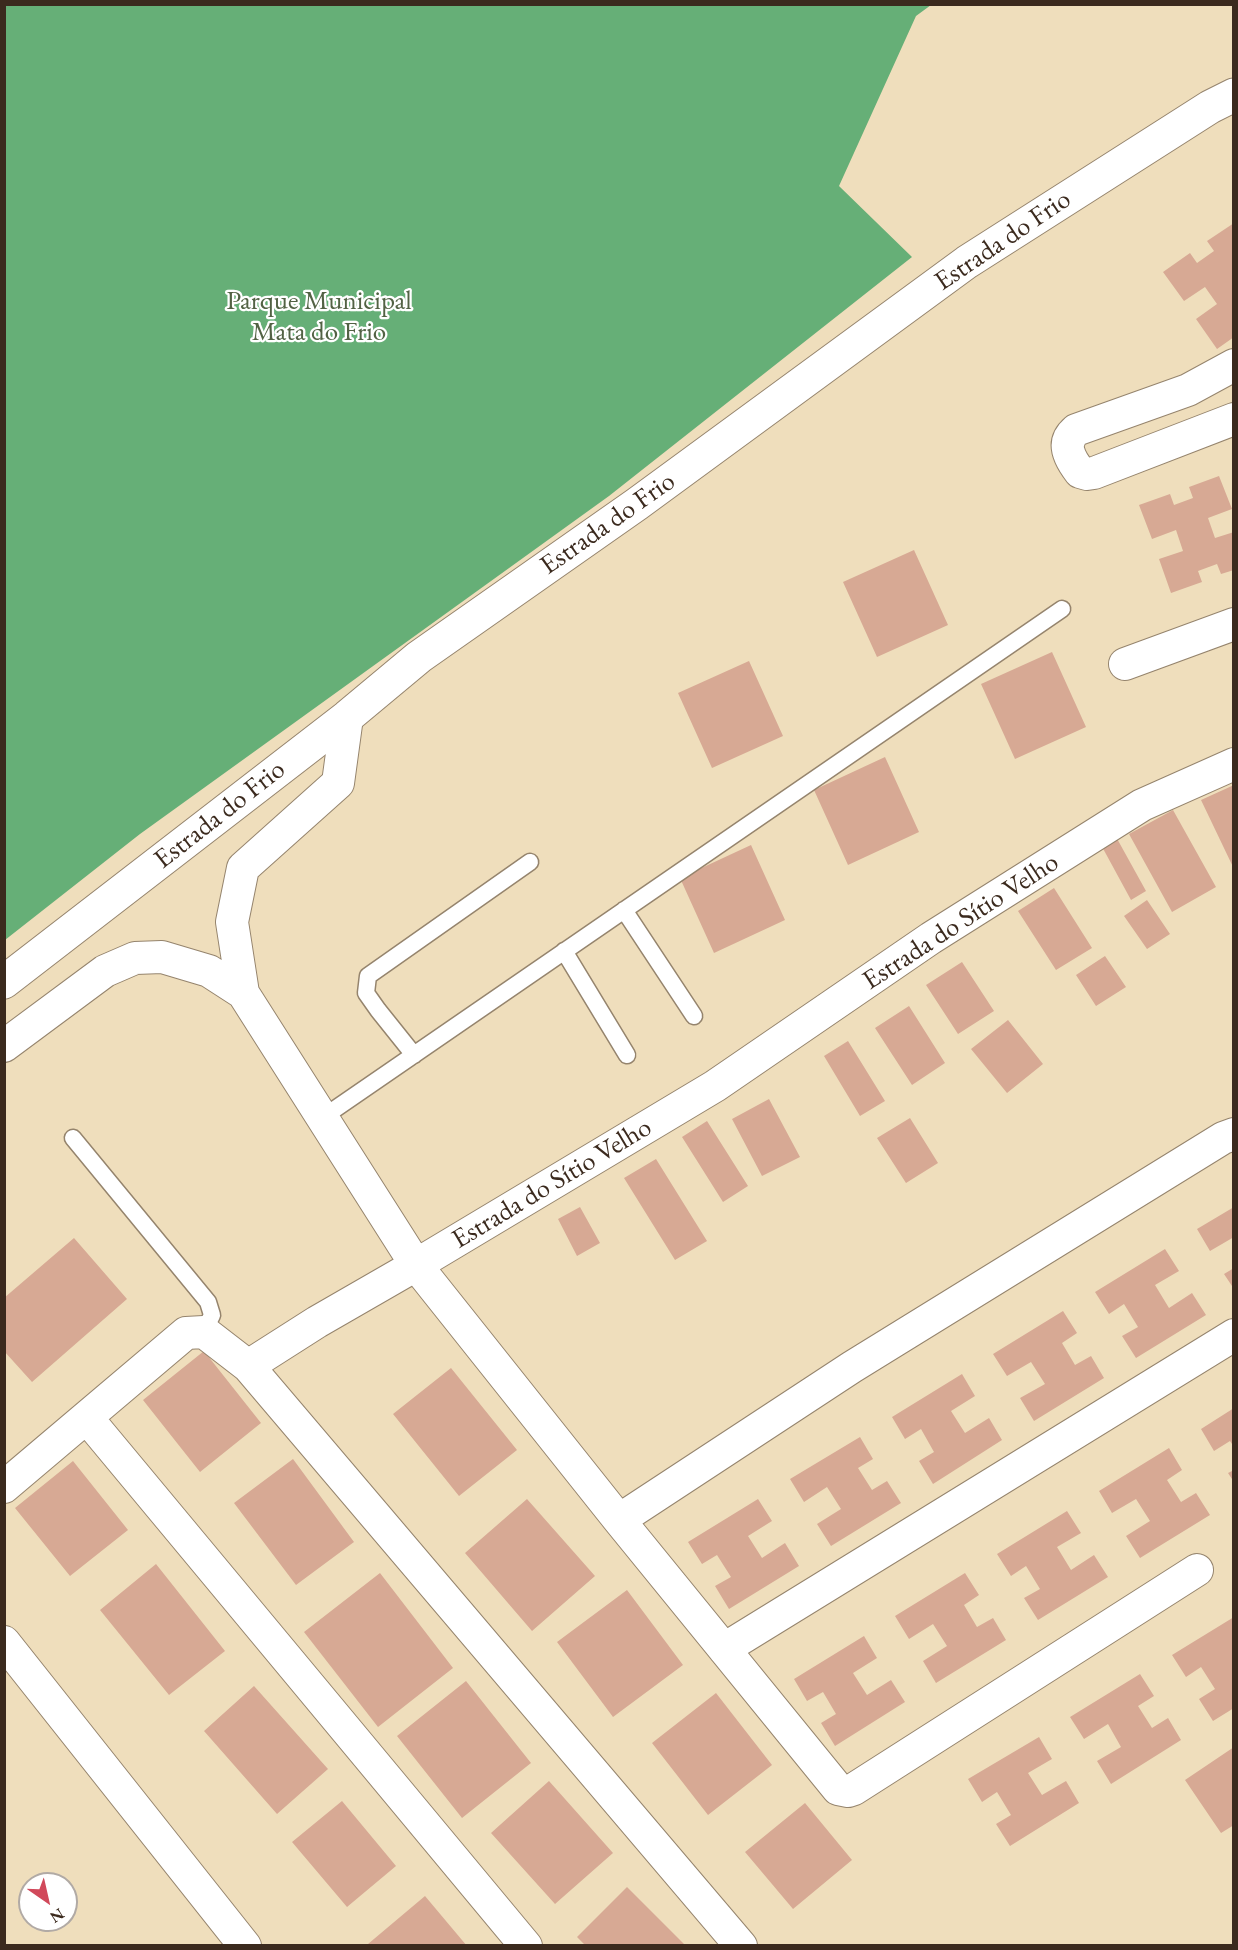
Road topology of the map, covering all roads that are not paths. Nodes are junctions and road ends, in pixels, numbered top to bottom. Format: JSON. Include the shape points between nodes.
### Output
{"nodes":[{"id":1,"x":1233,"y":95,"type":"edge"},
{"id":2,"x":1233,"y":365,"type":"edge"},
{"id":3,"x":1233,"y":419,"type":"edge"},
{"id":4,"x":1062,"y":609,"type":"dead end"},
{"id":5,"x":1233,"y":624,"type":"edge"},
{"id":6,"x":1125,"y":664,"type":"dead end"},
{"id":7,"x":347,"y":717,"type":"junction"},
{"id":8,"x":1233,"y":764,"type":"edge"},
{"id":9,"x":530,"y":862,"type":"dead end"},
{"id":10,"x":624,"y":910,"type":"junction"},
{"id":11,"x":564,"y":951,"type":"junction"},
{"id":12,"x":4,"y":982,"type":"edge"},
{"id":13,"x":243,"y":993,"type":"junction"},
{"id":14,"x":694,"y":1016,"type":"dead end"},
{"id":15,"x":4,"y":1046,"type":"edge"},
{"id":16,"x":414,"y":1054,"type":"junction"},
{"id":17,"x":627,"y":1056,"type":"dead end"},
{"id":18,"x":322,"y":1118,"type":"junction"},
{"id":19,"x":1233,"y":1134,"type":"edge"},
{"id":20,"x":73,"y":1138,"type":"dead end"},
{"id":21,"x":416,"y":1266,"type":"junction"},
{"id":22,"x":204,"y":1332,"type":"junction"},
{"id":23,"x":1233,"y":1335,"type":"edge"},
{"id":24,"x":248,"y":1366,"type":"junction"},
{"id":25,"x":87,"y":1418,"type":"junction"},
{"id":26,"x":4,"y":1487,"type":"edge"},
{"id":27,"x":619,"y":1520,"type":"junction"},
{"id":28,"x":1197,"y":1570,"type":"dead end"},
{"id":29,"x":4,"y":1642,"type":"edge"},
{"id":30,"x":724,"y":1649,"type":"junction"},
{"id":31,"x":245,"y":1946,"type":"edge"},
{"id":32,"x":526,"y":1946,"type":"edge"},
{"id":33,"x":741,"y":1946,"type":"edge"}],
"edges":[{"from":1,"to":7,"type":"main road","name":"Estrada do Frio","via":[[967,262],[638,504],[419,657]]},
{"from":2,"to":3,"type":"street","via":[[1188,390],[1076,430],[1070,435],[1068,450],[1080,472],[1094,473]]},
{"from":4,"to":10,"type":"lane"},
{"from":5,"to":6,"type":"street"},
{"from":7,"to":12,"type":"main road","name":"Estrada do Frio"},
{"from":7,"to":13,"type":"street","via":[[338,783],[243,868],[232,922]]},
{"from":8,"to":21,"type":"street","name":"Estrada do Sítio Velho","via":[[1142,805],[931,939],[716,1086]]},
{"from":9,"to":16,"type":"lane","via":[[368,976],[366,993]]},
{"from":10,"to":11,"type":"lane"},
{"from":10,"to":14,"type":"lane"},
{"from":11,"to":16,"type":"lane"},
{"from":11,"to":17,"type":"lane"},
{"from":13,"to":15,"type":"street","via":[[209,971],[162,957],[135,958],[105,971]]},
{"from":13,"to":18,"type":"street"},
{"from":16,"to":18,"type":"lane"},
{"from":18,"to":21,"type":"street"},
{"from":19,"to":27,"type":"street","via":[[852,1367]]},
{"from":20,"to":22,"type":"lane","via":[[208,1302],[212,1315]]},
{"from":21,"to":24,"type":"street","name":"Estrada do Sítio Velho"},
{"from":21,"to":27,"type":"street"},
{"from":22,"to":24,"type":"street"},
{"from":22,"to":25,"type":"street","via":[[186,1333]]},
{"from":23,"to":30,"type":"street"},
{"from":24,"to":33,"type":"street"},
{"from":25,"to":26,"type":"street"},
{"from":25,"to":32,"type":"street"},
{"from":27,"to":30,"type":"street"},
{"from":28,"to":30,"type":"street","via":[[848,1791],[838,1789]]},
{"from":29,"to":31,"type":"street"}]}
